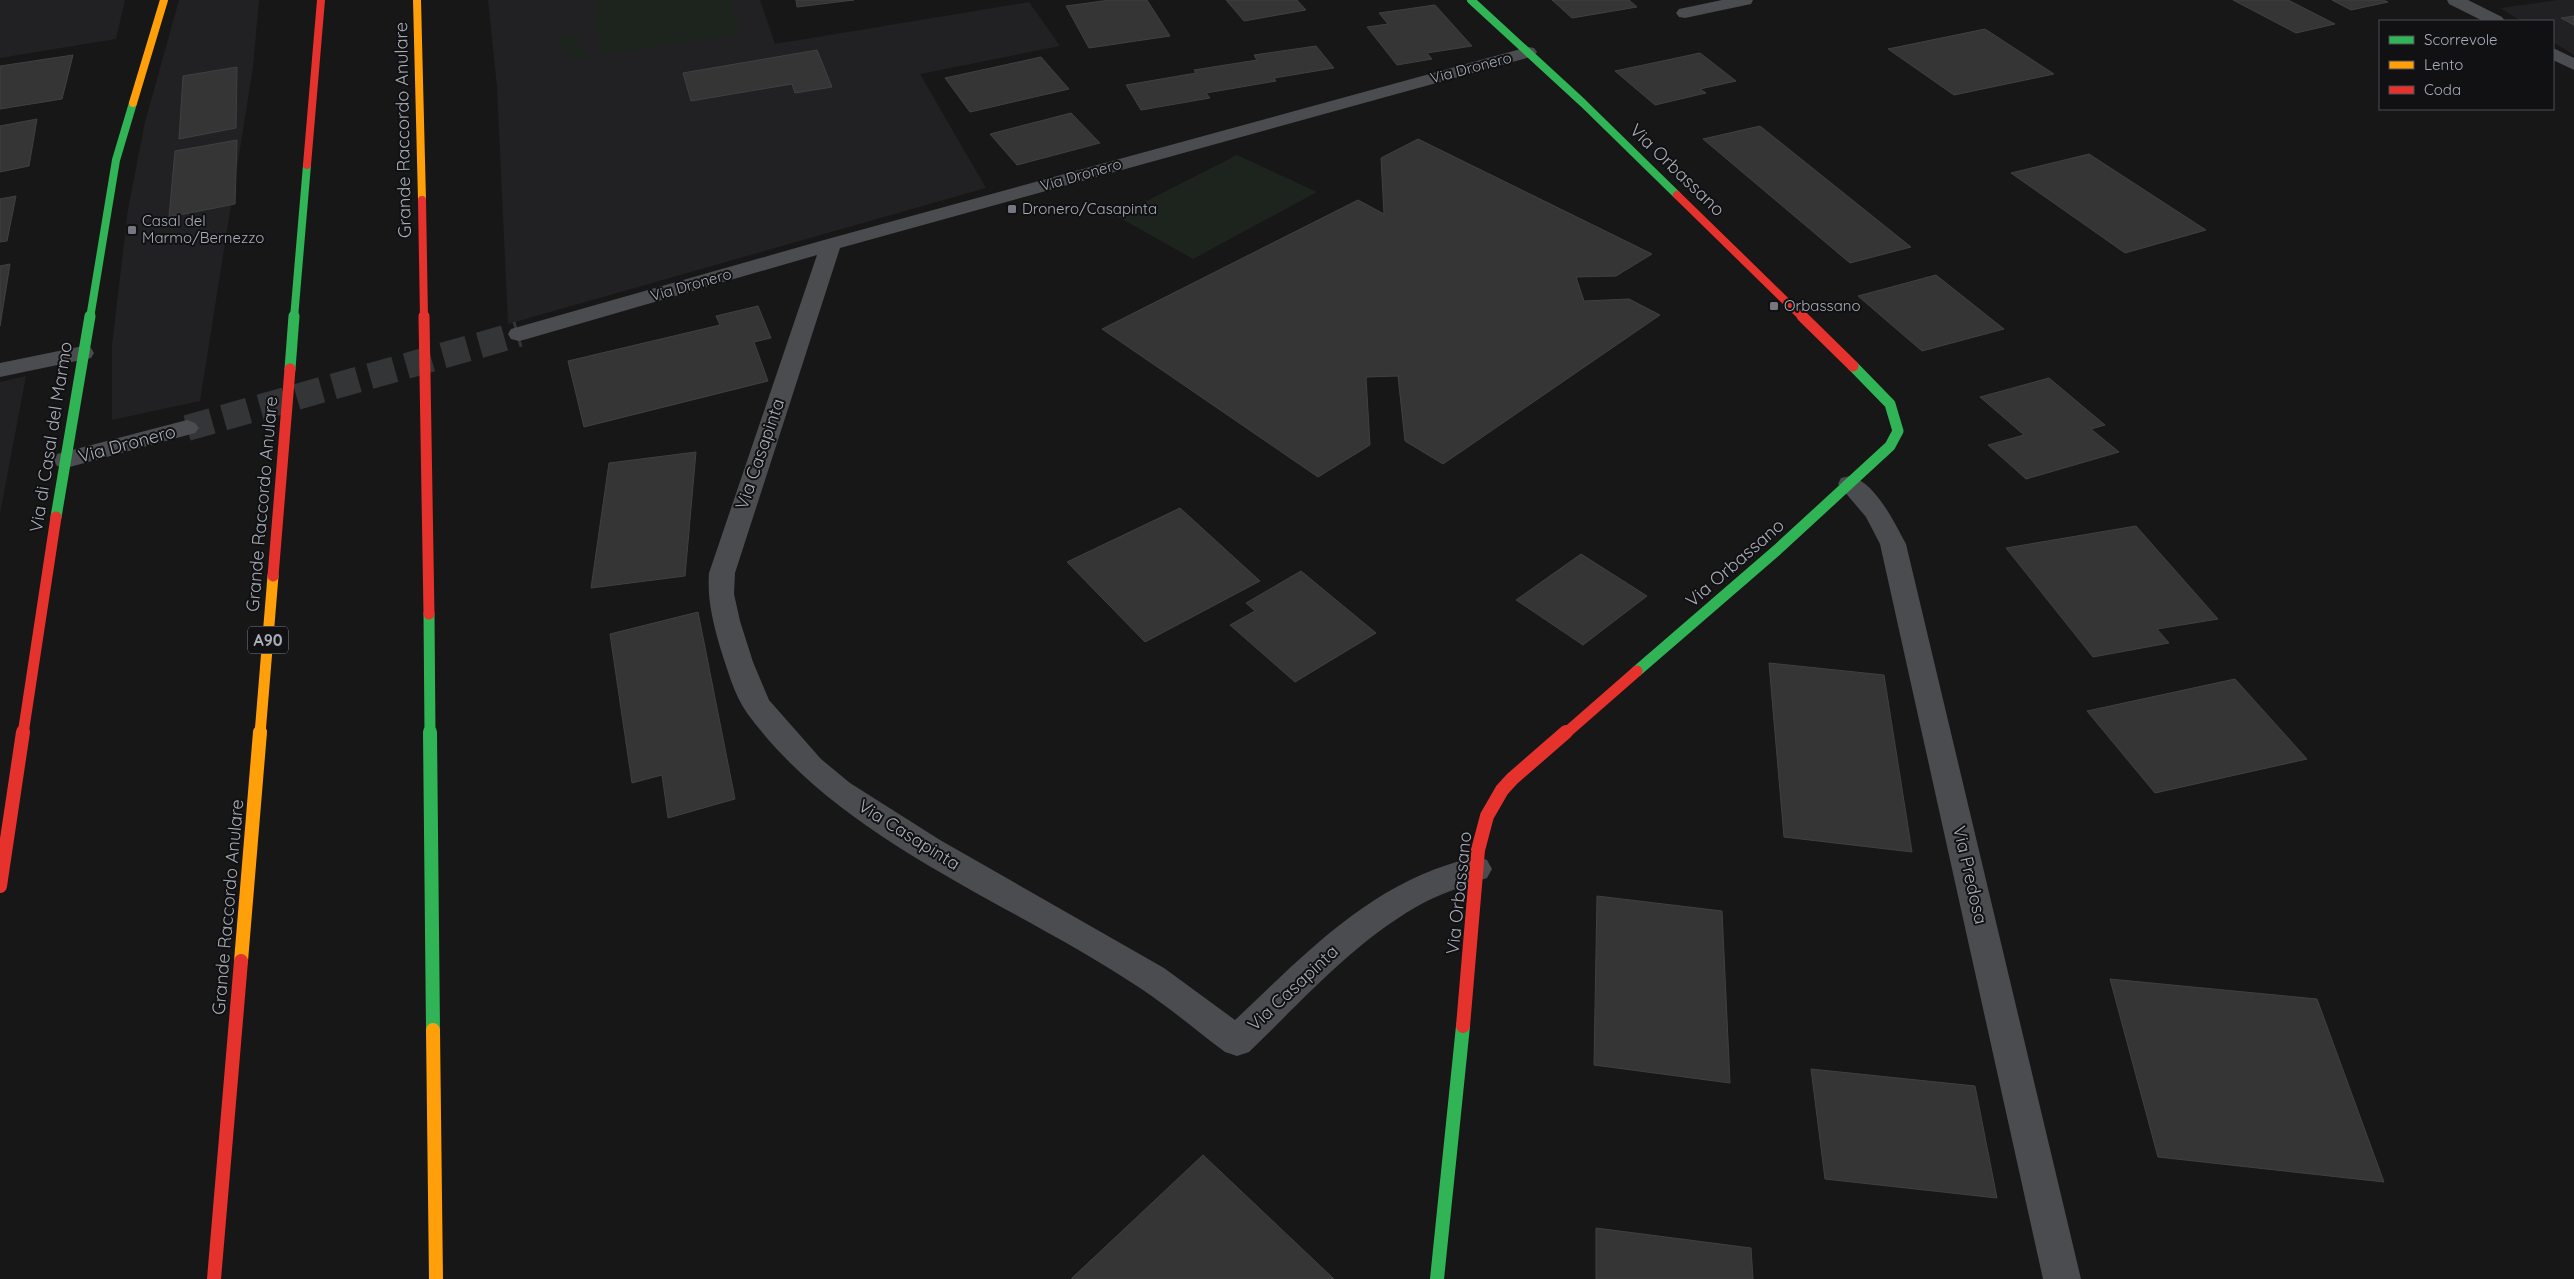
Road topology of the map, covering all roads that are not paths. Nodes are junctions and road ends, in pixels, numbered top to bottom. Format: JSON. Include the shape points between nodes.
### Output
{"nodes":[{"id":1,"x":164,"y":0,"type":"edge"},
{"id":2,"x":321,"y":0,"type":"edge"},
{"id":3,"x":417,"y":0,"type":"edge"},
{"id":4,"x":1472,"y":0,"type":"edge"},
{"id":5,"x":1745,"y":0,"type":"edge"},
{"id":6,"x":2454,"y":0,"type":"edge"},
{"id":7,"x":1685,"y":13,"type":"dead end"},
{"id":8,"x":2494,"y":20,"type":"edge"},
{"id":9,"x":1528,"y":52,"type":"junction"},
{"id":10,"x":2554,"y":54,"type":"edge"},
{"id":11,"x":2574,"y":66,"type":"edge"},
{"id":12,"x":831,"y":244,"type":"junction"},
{"id":13,"x":519,"y":334,"type":"tunnel mouth"},
{"id":14,"x":83,"y":353,"type":"junction"},
{"id":15,"x":0,"y":370,"type":"edge"},
{"id":16,"x":187,"y":428,"type":"tunnel mouth"},
{"id":17,"x":66,"y":460,"type":"junction"},
{"id":18,"x":1850,"y":484,"type":"junction"},
{"id":19,"x":1476,"y":869,"type":"junction"},
{"id":20,"x":0,"y":886,"type":"edge"},
{"id":21,"x":214,"y":1279,"type":"edge"},
{"id":22,"x":436,"y":1279,"type":"edge"},
{"id":23,"x":1438,"y":1279,"type":"edge"},
{"id":24,"x":2062,"y":1279,"type":"edge"}],
"edges":[{"from":1,"to":14,"type":"main road","name":"Via di Casal del Marmo","via":[[116,160]]},
{"from":2,"to":21,"type":"main road","name":"Grande Raccordo Anulare","number":"A90"},
{"from":3,"to":22,"type":"main road","name":"Grande Raccordo Anulare","via":[[426,374]]},
{"from":4,"to":9,"type":"main road","name":"Via Orbassano"},
{"from":5,"to":7,"type":"street"},
{"from":6,"to":8,"type":"street"},
{"from":9,"to":12,"type":"street","name":"Via Dronero"},
{"from":9,"to":18,"type":"main road","name":"Via Orbassano","via":[[1890,404],[1898,431],[1894,441]]},
{"from":10,"to":11,"type":"street"},
{"from":12,"to":13,"type":"street","name":"Via Dronero"},
{"from":12,"to":19,"type":"street","name":"Via Casapinta","via":[[722,573],[721,594],[739,662],[757,705],[811,767],[839,791],[929,849],[1152,978],[1237,1041],[1358,928],[1411,892],[1444,877]]},
{"from":14,"to":15,"type":"street"},
{"from":14,"to":17,"type":"main road","name":"Via di Casal del Marmo"},
{"from":16,"to":17,"type":"street","name":"Via Dronero"},
{"from":17,"to":20,"type":"main road","name":"Via di Casal del Marmo"},
{"from":18,"to":19,"type":"main road","name":"Via Orbassano","via":[[1512,779],[1502,790],[1482,831]]},
{"from":18,"to":24,"type":"street","name":"Via Predosa","via":[[1877,513],[1893,544]]},
{"from":19,"to":23,"type":"main road","name":"Via Orbassano"}]}
